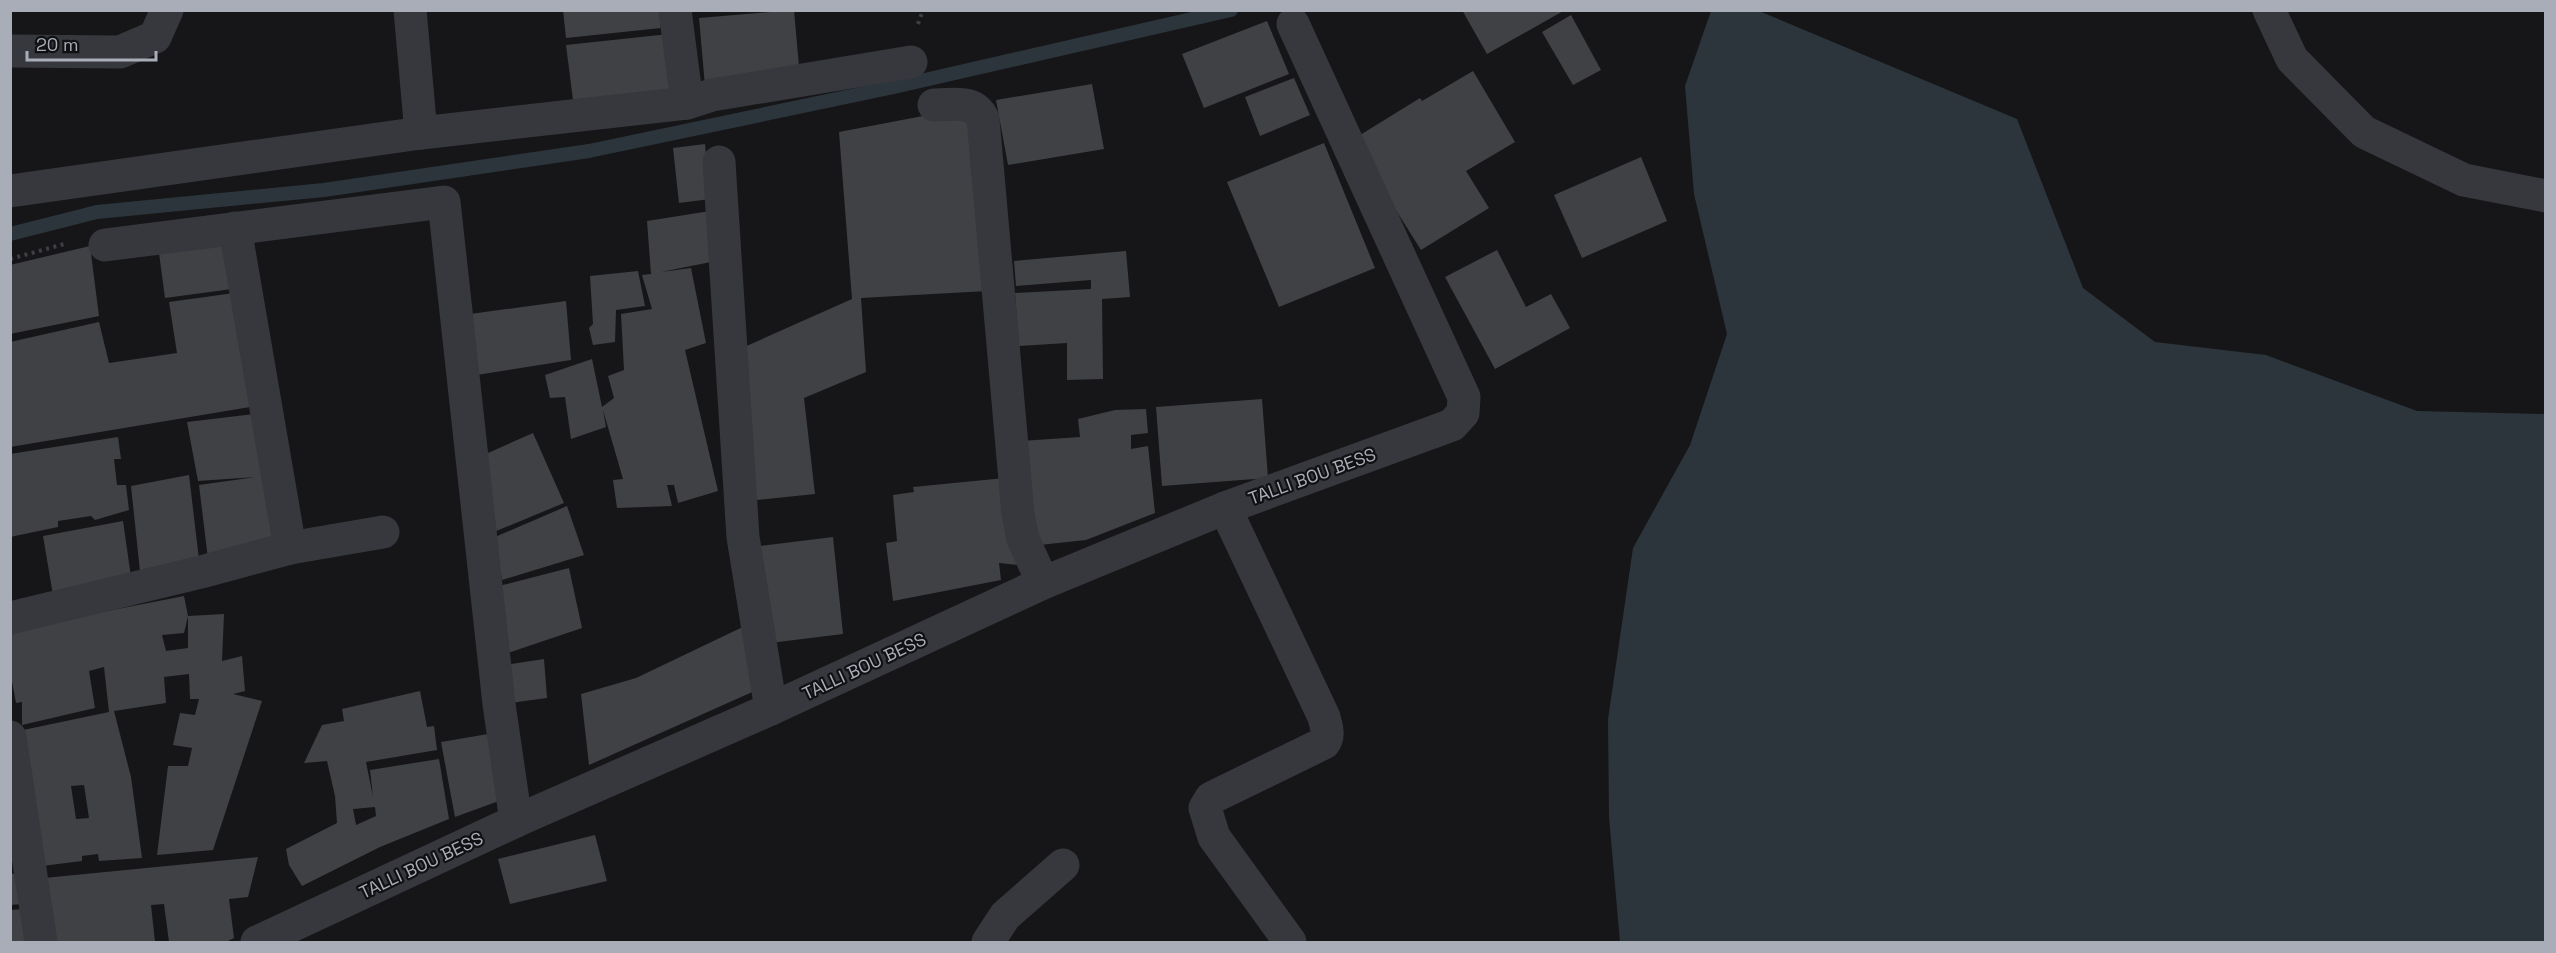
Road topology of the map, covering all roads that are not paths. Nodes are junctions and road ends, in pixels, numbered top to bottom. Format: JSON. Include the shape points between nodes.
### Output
{"nodes":[{"id":1,"x":167,"y":10,"type":"edge"},
{"id":2,"x":410,"y":10,"type":"edge"},
{"id":3,"x":675,"y":10,"type":"edge"},
{"id":4,"x":2269,"y":10,"type":"edge"},
{"id":5,"x":1293,"y":24,"type":"dead end"},
{"id":6,"x":10,"y":51,"type":"edge"},
{"id":7,"x":911,"y":62,"type":"dead end"},
{"id":8,"x":687,"y":103,"type":"junction"},
{"id":9,"x":934,"y":105,"type":"dead end"},
{"id":10,"x":421,"y":132,"type":"junction"},
{"id":11,"x":719,"y":162,"type":"dead end"},
{"id":12,"x":10,"y":191,"type":"edge"},
{"id":13,"x":2546,"y":196,"type":"edge"},
{"id":14,"x":234,"y":228,"type":"junction"},
{"id":15,"x":105,"y":245,"type":"road end"},
{"id":16,"x":1225,"y":508,"type":"junction"},
{"id":17,"x":383,"y":531,"type":"dead end"},
{"id":18,"x":290,"y":548,"type":"junction"},
{"id":19,"x":1043,"y":583,"type":"junction"},
{"id":20,"x":10,"y":618,"type":"edge"},
{"id":21,"x":771,"y":709,"type":"junction"},
{"id":22,"x":10,"y":737,"type":"edge"},
{"id":23,"x":516,"y":821,"type":"junction"},
{"id":24,"x":1063,"y":865,"type":"dead end"},
{"id":25,"x":40,"y":942,"type":"edge"},
{"id":26,"x":258,"y":942,"type":"edge"},
{"id":27,"x":988,"y":942,"type":"edge"},
{"id":28,"x":1290,"y":942,"type":"edge"}],
"edges":[{"from":1,"to":6,"type":"street","via":[[154,37],[120,52]]},
{"from":2,"to":10,"type":"street"},
{"from":3,"to":8,"type":"street"},
{"from":4,"to":13,"type":"street","via":[[2292,59],[2364,132],[2464,180]]},
{"from":5,"to":16,"type":"street","name":"TALLI BOU BESS","via":[[1464,397],[1463,413],[1452,425]]},
{"from":7,"to":8,"type":"street","via":[[712,95]]},
{"from":8,"to":10,"type":"street"},
{"from":9,"to":19,"type":"street","via":[[972,105],[983,119],[1018,514],[1023,539]]},
{"from":10,"to":12,"type":"street"},
{"from":11,"to":21,"type":"street","via":[[742,537]]},
{"from":14,"to":15,"type":"street"},
{"from":14,"to":18,"type":"street"},
{"from":14,"to":23,"type":"street","via":[[444,202],[499,704]]},
{"from":16,"to":19,"type":"street","name":"TALLI BOU BESS"},
{"from":16,"to":28,"type":"street","via":[[1328,731],[1324,743],[1211,798],[1205,808],[1214,837]]},
{"from":17,"to":18,"type":"street"},
{"from":18,"to":20,"type":"street"},
{"from":19,"to":21,"type":"street","name":"TALLI BOU BESS"},
{"from":21,"to":23,"type":"street","name":"TALLI BOU BESS"},
{"from":22,"to":25,"type":"street"},
{"from":23,"to":26,"type":"street","name":"TALLI BOU BESS"},
{"from":24,"to":27,"type":"street","via":[[1005,916]]}]}
